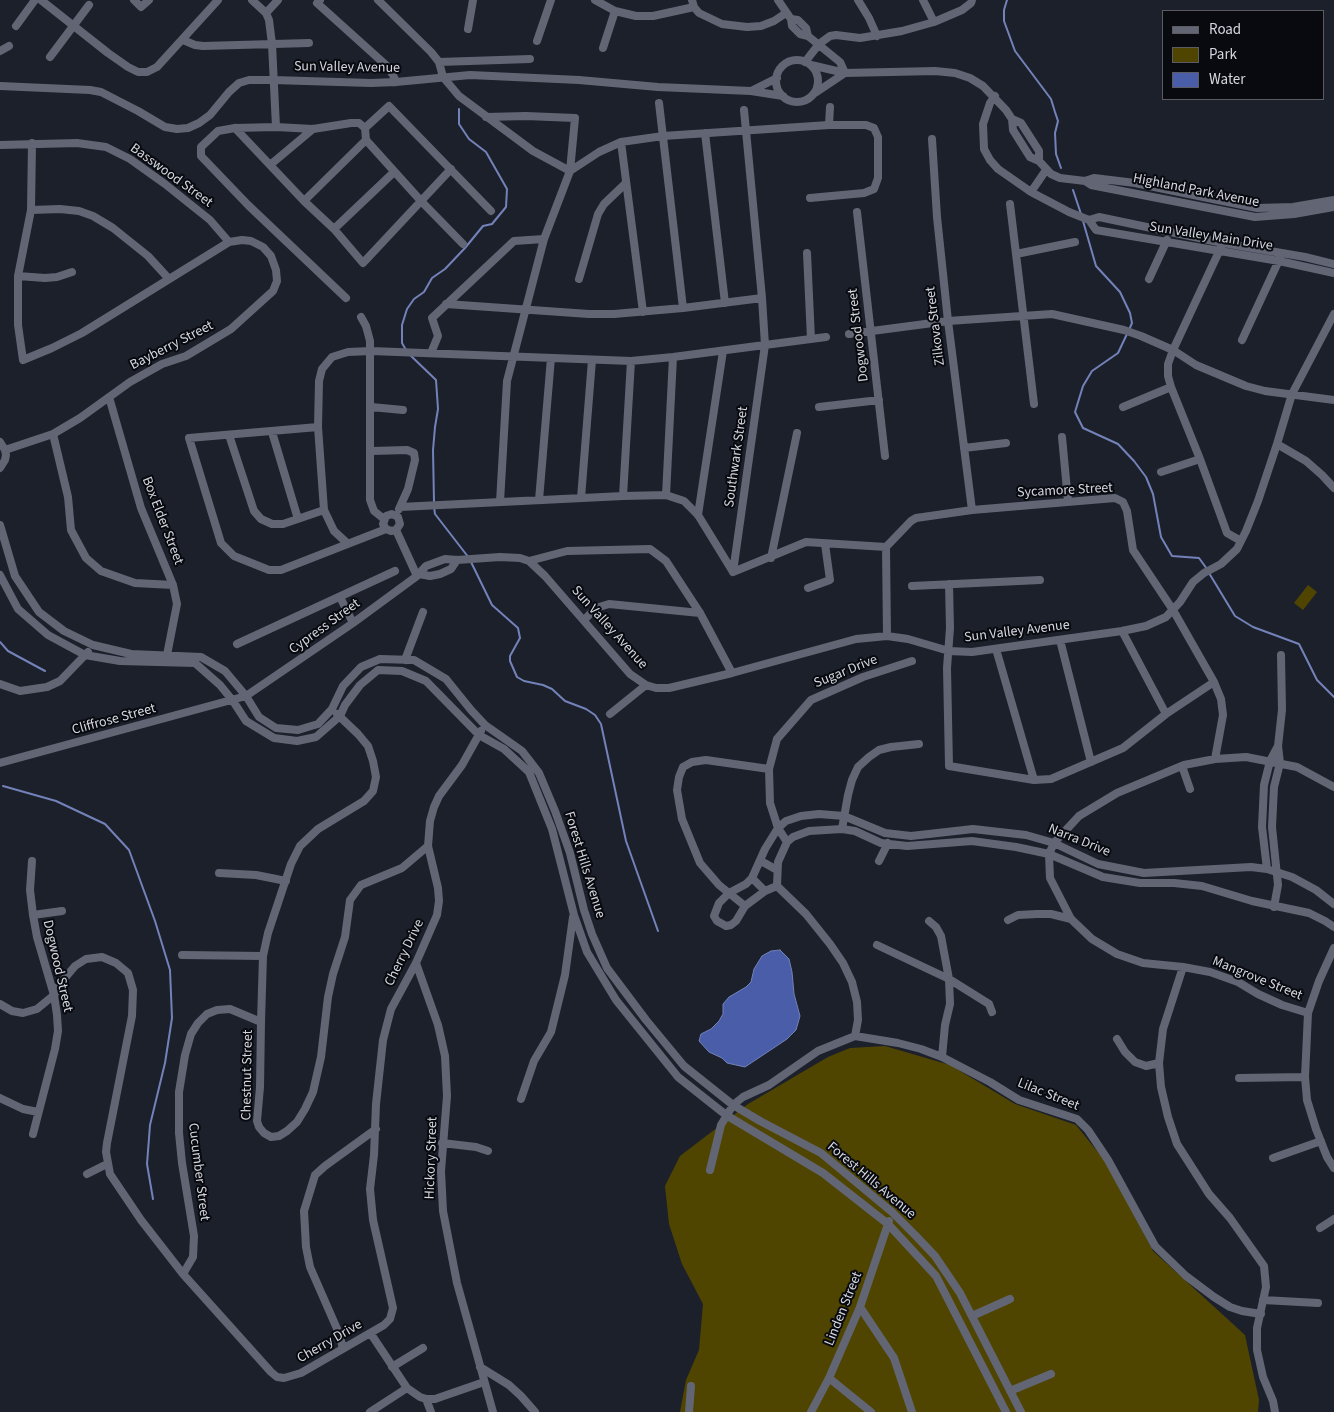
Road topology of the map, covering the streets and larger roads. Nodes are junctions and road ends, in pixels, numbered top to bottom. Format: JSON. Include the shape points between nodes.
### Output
{"nodes":[{"id":1,"x":35,"y":0,"type":"edge"},
{"id":2,"x":42,"y":0,"type":"edge"},
{"id":3,"x":134,"y":0,"type":"edge"},
{"id":4,"x":149,"y":0,"type":"edge"},
{"id":5,"x":218,"y":0,"type":"edge"},
{"id":6,"x":252,"y":0,"type":"edge"},
{"id":7,"x":278,"y":0,"type":"edge"},
{"id":8,"x":320,"y":0,"type":"edge"},
{"id":9,"x":378,"y":0,"type":"edge"},
{"id":10,"x":473,"y":0,"type":"edge"},
{"id":11,"x":551,"y":0,"type":"edge"},
{"id":12,"x":595,"y":0,"type":"edge"},
{"id":13,"x":778,"y":0,"type":"edge"},
{"id":14,"x":858,"y":0,"type":"edge"},
{"id":15,"x":924,"y":0,"type":"edge"},
{"id":16,"x":972,"y":0,"type":"edge"},
{"id":17,"x":693,"y":4,"type":"edge"},
{"id":18,"x":90,"y":5,"type":"dead end"},
{"id":19,"x":615,"y":11,"type":"junction"},
{"id":20,"x":266,"y":13,"type":"junction"},
{"id":21,"x":788,"y":16,"type":"junction"},
{"id":22,"x":934,"y":22,"type":"junction"},
{"id":23,"x":16,"y":26,"type":"dead end"},
{"id":24,"x":73,"y":26,"type":"junction"},
{"id":25,"x":468,"y":29,"type":"dead end"},
{"id":26,"x":877,"y":36,"type":"junction"},
{"id":27,"x":183,"y":40,"type":"junction"},
{"id":28,"x":537,"y":41,"type":"dead end"},
{"id":29,"x":309,"y":43,"type":"dead end"},
{"id":30,"x":272,"y":44,"type":"junction"},
{"id":31,"x":819,"y":44,"type":"junction"},
{"id":32,"x":9,"y":46,"type":"dead end"},
{"id":33,"x":603,"y":48,"type":"dead end"},
{"id":34,"x":0,"y":51,"type":"edge"},
{"id":35,"x":50,"y":57,"type":"dead end"},
{"id":36,"x":530,"y":59,"type":"dead end"},
{"id":37,"x":439,"y":62,"type":"junction"},
{"id":38,"x":808,"y":64,"type":"junction"},
{"id":39,"x":845,"y":73,"type":"junction"},
{"id":40,"x":442,"y":77,"type":"junction"},
{"id":41,"x":777,"y":78,"type":"junction"},
{"id":42,"x":273,"y":80,"type":"junction"},
{"id":43,"x":396,"y":82,"type":"junction"},
{"id":44,"x":0,"y":86,"type":"edge"},
{"id":45,"x":751,"y":91,"type":"junction"},
{"id":46,"x":814,"y":94,"type":"junction"},
{"id":47,"x":783,"y":96,"type":"junction"},
{"id":48,"x":995,"y":96,"type":"junction"},
{"id":49,"x":659,"y":103,"type":"dead end"},
{"id":50,"x":830,"y":107,"type":"dead end"},
{"id":51,"x":744,"y":110,"type":"dead end"},
{"id":52,"x":486,"y":116,"type":"junction"},
{"id":53,"x":1012,"y":119,"type":"junction"},
{"id":54,"x":829,"y":126,"type":"junction"},
{"id":55,"x":276,"y":127,"type":"junction"},
{"id":56,"x":235,"y":128,"type":"junction"},
{"id":57,"x":365,"y":128,"type":"junction"},
{"id":58,"x":313,"y":129,"type":"junction"},
{"id":59,"x":746,"y":130,"type":"junction"},
{"id":60,"x":705,"y":133,"type":"junction"},
{"id":61,"x":1028,"y":135,"type":"junction"},
{"id":62,"x":663,"y":136,"type":"junction"},
{"id":63,"x":932,"y":139,"type":"dead end"},
{"id":64,"x":366,"y":140,"type":"junction"},
{"id":65,"x":1020,"y":140,"type":"junction"},
{"id":66,"x":621,"y":142,"type":"junction"},
{"id":67,"x":32,"y":144,"type":"junction"},
{"id":68,"x":0,"y":145,"type":"edge"},
{"id":69,"x":1039,"y":161,"type":"junction"},
{"id":70,"x":270,"y":165,"type":"junction"},
{"id":71,"x":450,"y":169,"type":"junction"},
{"id":72,"x":1046,"y":170,"type":"junction"},
{"id":73,"x":570,"y":171,"type":"junction"},
{"id":74,"x":394,"y":172,"type":"junction"},
{"id":75,"x":1085,"y":181,"type":"junction"},
{"id":76,"x":626,"y":183,"type":"junction"},
{"id":77,"x":1031,"y":192,"type":"junction"},
{"id":78,"x":810,"y":198,"type":"dead end"},
{"id":79,"x":1334,"y":200,"type":"edge"},
{"id":80,"x":304,"y":201,"type":"junction"},
{"id":81,"x":421,"y":201,"type":"junction"},
{"id":82,"x":1010,"y":204,"type":"dead end"},
{"id":83,"x":1334,"y":207,"type":"edge"},
{"id":84,"x":31,"y":210,"type":"junction"},
{"id":85,"x":490,"y":211,"type":"dead end"},
{"id":86,"x":857,"y":212,"type":"dead end"},
{"id":87,"x":1087,"y":220,"type":"junction"},
{"id":88,"x":334,"y":229,"type":"junction"},
{"id":89,"x":1170,"y":232,"type":"junction"},
{"id":90,"x":544,"y":239,"type":"junction"},
{"id":91,"x":229,"y":242,"type":"junction"},
{"id":92,"x":1075,"y":242,"type":"dead end"},
{"id":93,"x":1165,"y":242,"type":"junction"},
{"id":94,"x":1223,"y":243,"type":"junction"},
{"id":95,"x":463,"y":244,"type":"dead end"},
{"id":96,"x":1219,"y":252,"type":"junction"},
{"id":97,"x":807,"y":253,"type":"dead end"},
{"id":98,"x":1016,"y":254,"type":"junction"},
{"id":99,"x":1281,"y":257,"type":"junction"},
{"id":100,"x":1334,"y":264,"type":"edge"},
{"id":101,"x":72,"y":272,"type":"dead end"},
{"id":102,"x":1334,"y":273,"type":"edge"},
{"id":103,"x":18,"y":276,"type":"junction"},
{"id":104,"x":169,"y":279,"type":"junction"},
{"id":105,"x":579,"y":279,"type":"dead end"},
{"id":106,"x":1149,"y":279,"type":"dead end"},
{"id":107,"x":346,"y":298,"type":"dead end"},
{"id":108,"x":762,"y":298,"type":"junction"},
{"id":109,"x":725,"y":303,"type":"junction"},
{"id":110,"x":446,"y":304,"type":"junction"},
{"id":111,"x":683,"y":308,"type":"junction"},
{"id":112,"x":527,"y":309,"type":"junction"},
{"id":113,"x":643,"y":312,"type":"junction"},
{"id":114,"x":1334,"y":314,"type":"edge"},
{"id":115,"x":1024,"y":315,"type":"junction"},
{"id":116,"x":361,"y":317,"type":"dead end"},
{"id":117,"x":948,"y":321,"type":"junction"},
{"id":118,"x":871,"y":331,"type":"junction"},
{"id":119,"x":849,"y":334,"type":"dead end"},
{"id":120,"x":826,"y":337,"type":"dead end"},
{"id":121,"x":812,"y":339,"type":"junction"},
{"id":122,"x":1242,"y":340,"type":"dead end"},
{"id":123,"x":765,"y":345,"type":"junction"},
{"id":124,"x":1172,"y":350,"type":"junction"},
{"id":125,"x":370,"y":351,"type":"junction"},
{"id":126,"x":722,"y":351,"type":"junction"},
{"id":127,"x":431,"y":354,"type":"junction"},
{"id":128,"x":513,"y":357,"type":"junction"},
{"id":129,"x":673,"y":357,"type":"junction"},
{"id":130,"x":551,"y":358,"type":"junction"},
{"id":131,"x":592,"y":360,"type":"junction"},
{"id":132,"x":631,"y":361,"type":"junction"},
{"id":133,"x":1171,"y":387,"type":"junction"},
{"id":134,"x":1292,"y":394,"type":"junction"},
{"id":135,"x":109,"y":397,"type":"junction"},
{"id":136,"x":879,"y":400,"type":"junction"},
{"id":137,"x":1334,"y":400,"type":"edge"},
{"id":138,"x":1034,"y":404,"type":"dead end"},
{"id":139,"x":371,"y":407,"type":"junction"},
{"id":140,"x":819,"y":407,"type":"dead end"},
{"id":141,"x":1123,"y":407,"type":"dead end"},
{"id":142,"x":403,"y":410,"type":"dead end"},
{"id":143,"x":318,"y":427,"type":"junction"},
{"id":144,"x":272,"y":432,"type":"junction"},
{"id":145,"x":797,"y":433,"type":"dead end"},
{"id":146,"x":53,"y":434,"type":"junction"},
{"id":147,"x":229,"y":436,"type":"junction"},
{"id":148,"x":1062,"y":437,"type":"dead end"},
{"id":149,"x":0,"y":442,"type":"edge"},
{"id":150,"x":1006,"y":443,"type":"dead end"},
{"id":151,"x":1278,"y":444,"type":"junction"},
{"id":152,"x":964,"y":448,"type":"junction"},
{"id":153,"x":5,"y":450,"type":"junction"},
{"id":154,"x":372,"y":451,"type":"junction"},
{"id":155,"x":885,"y":456,"type":"dead end"},
{"id":156,"x":1200,"y":459,"type":"junction"},
{"id":157,"x":0,"y":468,"type":"edge"},
{"id":158,"x":1160,"y":472,"type":"dead end"},
{"id":159,"x":1334,"y":488,"type":"edge"},
{"id":160,"x":666,"y":495,"type":"junction"},
{"id":161,"x":623,"y":496,"type":"junction"},
{"id":162,"x":581,"y":498,"type":"junction"},
{"id":163,"x":539,"y":500,"type":"junction"},
{"id":164,"x":1068,"y":501,"type":"junction"},
{"id":165,"x":500,"y":502,"type":"junction"},
{"id":166,"x":400,"y":506,"type":"junction"},
{"id":167,"x":324,"y":510,"type":"junction"},
{"id":168,"x":972,"y":510,"type":"junction"},
{"id":169,"x":395,"y":515,"type":"junction"},
{"id":170,"x":698,"y":515,"type":"junction"},
{"id":171,"x":298,"y":519,"type":"junction"},
{"id":172,"x":384,"y":519,"type":"junction"},
{"id":173,"x":0,"y":525,"type":"edge"},
{"id":174,"x":386,"y":529,"type":"junction"},
{"id":175,"x":396,"y":530,"type":"junction"},
{"id":176,"x":1241,"y":541,"type":"junction"},
{"id":177,"x":347,"y":543,"type":"junction"},
{"id":178,"x":825,"y":544,"type":"junction"},
{"id":179,"x":886,"y":547,"type":"junction"},
{"id":180,"x":771,"y":558,"type":"junction"},
{"id":181,"x":461,"y":560,"type":"junction"},
{"id":182,"x":529,"y":561,"type":"junction"},
{"id":183,"x":395,"y":571,"type":"dead end"},
{"id":184,"x":733,"y":572,"type":"junction"},
{"id":185,"x":0,"y":575,"type":"edge"},
{"id":186,"x":418,"y":575,"type":"junction"},
{"id":187,"x":1040,"y":580,"type":"dead end"},
{"id":188,"x":949,"y":584,"type":"junction"},
{"id":189,"x":173,"y":585,"type":"junction"},
{"id":190,"x":912,"y":586,"type":"dead end"},
{"id":191,"x":808,"y":588,"type":"dead end"},
{"id":192,"x":340,"y":597,"type":"junction"},
{"id":193,"x":1173,"y":610,"type":"junction"},
{"id":194,"x":423,"y":612,"type":"dead end"},
{"id":195,"x":700,"y":613,"type":"junction"},
{"id":196,"x":584,"y":620,"type":"junction"},
{"id":197,"x":353,"y":623,"type":"junction"},
{"id":198,"x":1122,"y":631,"type":"junction"},
{"id":199,"x":887,"y":636,"type":"junction"},
{"id":200,"x":1060,"y":640,"type":"junction"},
{"id":201,"x":237,"y":644,"type":"dead end"},
{"id":202,"x":93,"y":645,"type":"junction"},
{"id":203,"x":996,"y":649,"type":"junction"},
{"id":204,"x":949,"y":651,"type":"junction"},
{"id":205,"x":167,"y":654,"type":"junction"},
{"id":206,"x":85,"y":655,"type":"junction"},
{"id":207,"x":1281,"y":655,"type":"dead end"},
{"id":208,"x":405,"y":660,"type":"junction"},
{"id":209,"x":912,"y":661,"type":"dead end"},
{"id":210,"x":732,"y":673,"type":"junction"},
{"id":211,"x":1214,"y":682,"type":"junction"},
{"id":212,"x":0,"y":684,"type":"edge"},
{"id":213,"x":646,"y":685,"type":"junction"},
{"id":214,"x":246,"y":696,"type":"junction"},
{"id":215,"x":234,"y":701,"type":"junction"},
{"id":216,"x":332,"y":709,"type":"junction"},
{"id":217,"x":610,"y":714,"type":"dead end"},
{"id":218,"x":1166,"y":714,"type":"junction"},
{"id":219,"x":340,"y":716,"type":"junction"},
{"id":220,"x":485,"y":725,"type":"junction"},
{"id":221,"x":479,"y":735,"type":"junction"},
{"id":222,"x":919,"y":744,"type":"dead end"},
{"id":223,"x":1278,"y":746,"type":"junction"},
{"id":224,"x":1215,"y":759,"type":"junction"},
{"id":225,"x":1270,"y":761,"type":"junction"},
{"id":226,"x":1091,"y":762,"type":"junction"},
{"id":227,"x":0,"y":763,"type":"edge"},
{"id":228,"x":1280,"y":763,"type":"junction"},
{"id":229,"x":1182,"y":766,"type":"junction"},
{"id":230,"x":769,"y":769,"type":"junction"},
{"id":231,"x":1034,"y":780,"type":"junction"},
{"id":232,"x":1334,"y":787,"type":"edge"},
{"id":233,"x":1190,"y":789,"type":"dead end"},
{"id":234,"x":844,"y":816,"type":"junction"},
{"id":235,"x":778,"y":828,"type":"junction"},
{"id":236,"x":842,"y":829,"type":"junction"},
{"id":237,"x":788,"y":842,"type":"junction"},
{"id":238,"x":1054,"y":843,"type":"junction"},
{"id":239,"x":888,"y":844,"type":"junction"},
{"id":240,"x":428,"y":846,"type":"junction"},
{"id":241,"x":1049,"y":854,"type":"junction"},
{"id":242,"x":32,"y":861,"type":"dead end"},
{"id":243,"x":760,"y":861,"type":"junction"},
{"id":244,"x":880,"y":862,"type":"dead end"},
{"id":245,"x":1267,"y":868,"type":"junction"},
{"id":246,"x":777,"y":870,"type":"junction"},
{"id":247,"x":1277,"y":872,"type":"junction"},
{"id":248,"x":219,"y":873,"type":"dead end"},
{"id":249,"x":752,"y":878,"type":"junction"},
{"id":250,"x":286,"y":880,"type":"junction"},
{"id":251,"x":777,"y":886,"type":"junction"},
{"id":252,"x":765,"y":891,"type":"junction"},
{"id":253,"x":729,"y":893,"type":"junction"},
{"id":254,"x":1334,"y":904,"type":"edge"},
{"id":255,"x":745,"y":906,"type":"junction"},
{"id":256,"x":1274,"y":906,"type":"junction"},
{"id":257,"x":584,"y":910,"type":"junction"},
{"id":258,"x":62,"y":911,"type":"dead end"},
{"id":259,"x":33,"y":915,"type":"junction"},
{"id":260,"x":574,"y":915,"type":"junction"},
{"id":261,"x":1071,"y":919,"type":"junction"},
{"id":262,"x":1008,"y":920,"type":"dead end"},
{"id":263,"x":929,"y":921,"type":"dead end"},
{"id":264,"x":1334,"y":927,"type":"edge"},
{"id":265,"x":877,"y":945,"type":"dead end"},
{"id":266,"x":1334,"y":948,"type":"edge"},
{"id":267,"x":182,"y":954,"type":"dead end"},
{"id":268,"x":264,"y":956,"type":"junction"},
{"id":269,"x":416,"y":963,"type":"junction"},
{"id":270,"x":1183,"y":967,"type":"junction"},
{"id":271,"x":949,"y":979,"type":"junction"},
{"id":272,"x":54,"y":995,"type":"junction"},
{"id":273,"x":0,"y":1004,"type":"edge"},
{"id":274,"x":992,"y":1012,"type":"dead end"},
{"id":275,"x":1308,"y":1013,"type":"junction"},
{"id":276,"x":260,"y":1022,"type":"junction"},
{"id":277,"x":855,"y":1036,"type":"junction"},
{"id":278,"x":1116,"y":1039,"type":"dead end"},
{"id":279,"x":942,"y":1056,"type":"junction"},
{"id":280,"x":1160,"y":1063,"type":"junction"},
{"id":281,"x":1305,"y":1077,"type":"junction"},
{"id":282,"x":1239,"y":1078,"type":"dead end"},
{"id":283,"x":0,"y":1098,"type":"edge"},
{"id":284,"x":521,"y":1099,"type":"dead end"},
{"id":285,"x":733,"y":1104,"type":"junction"},
{"id":286,"x":38,"y":1112,"type":"junction"},
{"id":287,"x":726,"y":1115,"type":"junction"},
{"id":288,"x":376,"y":1129,"type":"junction"},
{"id":289,"x":33,"y":1134,"type":"dead end"},
{"id":290,"x":1321,"y":1142,"type":"junction"},
{"id":291,"x":442,"y":1143,"type":"junction"},
{"id":292,"x":488,"y":1151,"type":"dead end"},
{"id":293,"x":1273,"y":1158,"type":"dead end"},
{"id":294,"x":108,"y":1164,"type":"junction"},
{"id":295,"x":1334,"y":1168,"type":"edge"},
{"id":296,"x":710,"y":1170,"type":"dead end"},
{"id":297,"x":87,"y":1174,"type":"dead end"},
{"id":298,"x":892,"y":1212,"type":"junction"},
{"id":299,"x":1334,"y":1219,"type":"edge"},
{"id":300,"x":888,"y":1224,"type":"junction"},
{"id":301,"x":1320,"y":1228,"type":"dead end"},
{"id":302,"x":183,"y":1274,"type":"junction"},
{"id":303,"x":1010,"y":1299,"type":"dead end"},
{"id":304,"x":1264,"y":1300,"type":"junction"},
{"id":305,"x":1318,"y":1304,"type":"dead end"},
{"id":306,"x":860,"y":1307,"type":"junction"},
{"id":307,"x":1260,"y":1314,"type":"junction"},
{"id":308,"x":972,"y":1316,"type":"junction"},
{"id":309,"x":371,"y":1334,"type":"junction"},
{"id":310,"x":343,"y":1348,"type":"junction"},
{"id":311,"x":423,"y":1348,"type":"dead end"},
{"id":312,"x":392,"y":1367,"type":"junction"},
{"id":313,"x":480,"y":1368,"type":"junction"},
{"id":314,"x":1051,"y":1374,"type":"dead end"},
{"id":315,"x":829,"y":1378,"type":"junction"},
{"id":316,"x":484,"y":1382,"type":"junction"},
{"id":317,"x":691,"y":1386,"type":"dead end"},
{"id":318,"x":406,"y":1388,"type":"junction"},
{"id":319,"x":1010,"y":1391,"type":"junction"},
{"id":320,"x":426,"y":1399,"type":"junction"},
{"id":321,"x":370,"y":1412,"type":"edge"},
{"id":322,"x":431,"y":1412,"type":"edge"},
{"id":323,"x":493,"y":1412,"type":"edge"},
{"id":324,"x":535,"y":1412,"type":"edge"},
{"id":325,"x":689,"y":1412,"type":"edge"},
{"id":326,"x":811,"y":1412,"type":"edge"},
{"id":327,"x":871,"y":1412,"type":"edge"},
{"id":328,"x":912,"y":1412,"type":"edge"},
{"id":329,"x":1006,"y":1412,"type":"edge"},
{"id":330,"x":1020,"y":1412,"type":"edge"},
{"id":331,"x":1275,"y":1412,"type":"edge"}],
"edges":[{"from":1,"to":23,"type":"street"},
{"from":2,"to":24,"type":"street"},
{"from":3,"to":4,"type":"street","via":[[141,7]]},
{"from":5,"to":27,"type":"street"},
{"from":6,"to":20,"type":"street"},
{"from":7,"to":20,"type":"street"},
{"from":8,"to":43,"type":"street","via":[[317,3],[387,66]]},
{"from":9,"to":37,"type":"street","via":[[421,40]]},
{"from":10,"to":25,"type":"street"},
{"from":11,"to":28,"type":"street"},
{"from":12,"to":19,"type":"street"},
{"from":13,"to":21,"type":"street"},
{"from":14,"to":26,"type":"street"},
{"from":15,"to":22,"type":"street"},
{"from":16,"to":22,"type":"street","via":[[962,10]]},
{"from":17,"to":19,"type":"street","via":[[653,16]]},
{"from":17,"to":21,"type":"street","via":[[708,18],[722,24],[761,26]]},
{"from":18,"to":24,"type":"street"},
{"from":19,"to":33,"type":"street"},
{"from":20,"to":30,"type":"street"},
{"from":21,"to":31,"type":"street","via":[[798,20],[806,28],[808,36]]},
{"from":22,"to":26,"type":"street"},
{"from":24,"to":27,"type":"street","via":[[138,72],[147,72],[157,66]]},
{"from":24,"to":35,"type":"street"},
{"from":26,"to":31,"type":"street","via":[[836,35]]},
{"from":27,"to":30,"type":"street","via":[[203,46]]},
{"from":29,"to":30,"type":"street"},
{"from":30,"to":42,"type":"street"},
{"from":31,"to":38,"type":"street"},
{"from":31,"to":39,"type":"street","via":[[840,62]]},
{"from":32,"to":34,"type":"street"},
{"from":36,"to":37,"type":"street"},
{"from":37,"to":40,"type":"street"},
{"from":38,"to":39,"type":"street"},
{"from":38,"to":41,"type":"street","via":[[787,63]]},
{"from":38,"to":46,"type":"street","via":[[817,76]]},
{"from":39,"to":46,"type":"street"},
{"from":39,"to":48,"type":"street","via":[[935,70],[955,73],[970,78]]},
{"from":40,"to":43,"type":"street","name":"Sun Valley Avenue"},
{"from":40,"to":45,"type":"street","name":"Sun Valley Avenue","via":[[470,75]]},
{"from":40,"to":52,"type":"street","via":[[459,96]]},
{"from":41,"to":45,"type":"street","name":"Sun Valley Avenue"},
{"from":41,"to":47,"type":"street"},
{"from":42,"to":43,"type":"street","name":"Sun Valley Avenue"},
{"from":42,"to":44,"type":"street","name":"Sun Valley Avenue","via":[[239,83],[210,115],[188,128],[177,129],[165,127],[100,92]]},
{"from":42,"to":55,"type":"street"},
{"from":45,"to":47,"type":"street","name":"Sun Valley Avenue"},
{"from":46,"to":47,"type":"street","via":[[799,102]]},
{"from":48,"to":53,"type":"street"},
{"from":48,"to":77,"type":"street","name":"Sun Valley Main Drive","via":[[983,124],[984,149],[998,169]]},
{"from":49,"to":62,"type":"street"},
{"from":50,"to":54,"type":"street"},
{"from":51,"to":59,"type":"street","name":"Southwark Street"},
{"from":52,"to":73,"type":"street","via":[[533,152]]},
{"from":52,"to":73,"type":"street","via":[[574,118]]},
{"from":53,"to":61,"type":"street","via":[[1021,123]]},
{"from":53,"to":65,"type":"street","via":[[1013,130]]},
{"from":54,"to":59,"type":"street"},
{"from":54,"to":78,"type":"street","via":[[866,125],[874,128],[878,137],[877,184],[864,193]]},
{"from":55,"to":56,"type":"street"},
{"from":55,"to":58,"type":"street"},
{"from":56,"to":70,"type":"street"},
{"from":56,"to":107,"type":"street","via":[[218,131],[200,147],[201,156]]},
{"from":57,"to":58,"type":"street","via":[[351,123]]},
{"from":57,"to":64,"type":"street"},
{"from":57,"to":71,"type":"street","via":[[390,106]]},
{"from":58,"to":70,"type":"street"},
{"from":59,"to":60,"type":"street"},
{"from":59,"to":108,"type":"street","name":"Southwark Street"},
{"from":60,"to":62,"type":"street"},
{"from":60,"to":109,"type":"street"},
{"from":61,"to":65,"type":"street"},
{"from":61,"to":69,"type":"street","via":[[1039,151]]},
{"from":62,"to":66,"type":"street"},
{"from":62,"to":111,"type":"street"},
{"from":63,"to":117,"type":"street","name":"Zilkova Street"},
{"from":64,"to":74,"type":"street"},
{"from":64,"to":80,"type":"street"},
{"from":65,"to":69,"type":"street","via":[[1030,157]]},
{"from":66,"to":73,"type":"street"},
{"from":66,"to":76,"type":"street"},
{"from":67,"to":68,"type":"street","name":"Basswood Street"},
{"from":67,"to":84,"type":"street"},
{"from":67,"to":91,"type":"street","name":"Basswood Street","via":[[77,143],[106,147],[130,159],[210,220]]},
{"from":69,"to":72,"type":"street"},
{"from":70,"to":80,"type":"street"},
{"from":71,"to":81,"type":"street"},
{"from":71,"to":85,"type":"street"},
{"from":72,"to":75,"type":"street","name":"Highland Park Avenue","via":[[1060,178]]},
{"from":72,"to":77,"type":"street"},
{"from":73,"to":90,"type":"street"},
{"from":74,"to":81,"type":"street"},
{"from":74,"to":88,"type":"street"},
{"from":75,"to":79,"type":"street","name":"Highland Park Avenue","via":[[1094,178],[1135,184],[1257,208],[1293,207]]},
{"from":75,"to":83,"type":"street","name":"Highland Park Avenue","via":[[1091,185],[1255,217]]},
{"from":76,"to":105,"type":"street","via":[[598,214]]},
{"from":76,"to":113,"type":"street"},
{"from":77,"to":87,"type":"street","name":"Sun Valley Main Drive"},
{"from":80,"to":88,"type":"street"},
{"from":81,"to":88,"type":"street","via":[[363,264]]},
{"from":81,"to":95,"type":"street"},
{"from":82,"to":98,"type":"street"},
{"from":84,"to":103,"type":"street"},
{"from":84,"to":104,"type":"street","via":[[60,209],[93,216],[141,250]]},
{"from":86,"to":118,"type":"street","name":"Dogwood Street"},
{"from":87,"to":89,"type":"street","name":"Sun Valley Main Drive","via":[[1098,217]]},
{"from":87,"to":93,"type":"street","name":"Sun Valley Main Drive","via":[[1096,230]]},
{"from":89,"to":93,"type":"street"},
{"from":89,"to":94,"type":"street","name":"Sun Valley Main Drive"},
{"from":90,"to":110,"type":"street","via":[[514,241]]},
{"from":90,"to":112,"type":"street"},
{"from":91,"to":104,"type":"street"},
{"from":91,"to":135,"type":"street","name":"Bayberry Street","via":[[251,241],[263,247],[271,256],[276,270],[277,281],[273,291],[232,329],[186,356],[162,364]]},
{"from":92,"to":98,"type":"street"},
{"from":93,"to":96,"type":"street","name":"Sun Valley Main Drive"},
{"from":93,"to":106,"type":"street"},
{"from":94,"to":96,"type":"street"},
{"from":94,"to":99,"type":"street","name":"Sun Valley Main Drive"},
{"from":96,"to":99,"type":"street","name":"Sun Valley Main Drive"},
{"from":96,"to":124,"type":"street"},
{"from":97,"to":121,"type":"street"},
{"from":98,"to":115,"type":"street"},
{"from":99,"to":100,"type":"street","name":"Sun Valley Main Drive","via":[[1305,257]]},
{"from":99,"to":102,"type":"street","name":"Sun Valley Main Drive"},
{"from":99,"to":122,"type":"street"},
{"from":101,"to":103,"type":"street","via":[[45,278]]},
{"from":103,"to":104,"type":"street","via":[[18,325],[23,360],[82,332]]},
{"from":108,"to":109,"type":"street"},
{"from":108,"to":123,"type":"street","name":"Southwark Street"},
{"from":109,"to":111,"type":"street"},
{"from":110,"to":112,"type":"street"},
{"from":110,"to":127,"type":"street","via":[[432,318],[438,336]]},
{"from":111,"to":113,"type":"street"},
{"from":112,"to":113,"type":"street","via":[[589,314]]},
{"from":112,"to":128,"type":"street"},
{"from":114,"to":134,"type":"street","name":"Sun Valley Avenue"},
{"from":115,"to":117,"type":"street"},
{"from":115,"to":124,"type":"street","via":[[1052,314],[1124,330]]},
{"from":115,"to":138,"type":"street"},
{"from":116,"to":125,"type":"street","via":[[368,332]]},
{"from":117,"to":118,"type":"street"},
{"from":117,"to":152,"type":"street","name":"Zilkova Street"},
{"from":118,"to":119,"type":"street"},
{"from":118,"to":136,"type":"street","name":"Dogwood Street"},
{"from":120,"to":121,"type":"street"},
{"from":121,"to":123,"type":"street"},
{"from":123,"to":126,"type":"street"},
{"from":123,"to":184,"type":"street","name":"Southwark Street"},
{"from":124,"to":133,"type":"street","via":[[1168,364]]},
{"from":124,"to":134,"type":"street","via":[[1196,365],[1246,386]]},
{"from":125,"to":127,"type":"street"},
{"from":125,"to":139,"type":"street"},
{"from":125,"to":143,"type":"street","via":[[348,352],[325,363],[319,381]]},
{"from":126,"to":129,"type":"street"},
{"from":126,"to":170,"type":"street"},
{"from":127,"to":128,"type":"street"},
{"from":128,"to":130,"type":"street"},
{"from":128,"to":165,"type":"street","via":[[507,382]]},
{"from":129,"to":132,"type":"street"},
{"from":129,"to":160,"type":"street"},
{"from":130,"to":131,"type":"street"},
{"from":130,"to":163,"type":"street"},
{"from":131,"to":132,"type":"street"},
{"from":131,"to":162,"type":"street"},
{"from":132,"to":161,"type":"street"},
{"from":133,"to":141,"type":"street"},
{"from":133,"to":156,"type":"street"},
{"from":134,"to":137,"type":"street"},
{"from":134,"to":151,"type":"street","name":"Sun Valley Avenue"},
{"from":135,"to":146,"type":"street","name":"Bayberry Street"},
{"from":135,"to":189,"type":"street","name":"Box Elder Street","via":[[141,508]]},
{"from":136,"to":140,"type":"street"},
{"from":136,"to":155,"type":"street","name":"Dogwood Street"},
{"from":139,"to":142,"type":"street"},
{"from":139,"to":154,"type":"street"},
{"from":143,"to":144,"type":"street"},
{"from":143,"to":167,"type":"street"},
{"from":144,"to":147,"type":"street"},
{"from":144,"to":171,"type":"street"},
{"from":145,"to":180,"type":"street"},
{"from":146,"to":153,"type":"street","name":"Bayberry Street"},
{"from":146,"to":189,"type":"street","via":[[72,530],[86,558],[101,571],[135,584]]},
{"from":147,"to":171,"type":"street","via":[[254,511],[272,524]]},
{"from":147,"to":177,"type":"street","via":[[189,438],[217,536],[226,550],[268,570],[281,570]]},
{"from":148,"to":164,"type":"street"},
{"from":149,"to":153,"type":"street"},
{"from":150,"to":152,"type":"street"},
{"from":151,"to":159,"type":"street","via":[[1306,461]]},
{"from":151,"to":176,"type":"street","name":"Sun Valley Avenue"},
{"from":152,"to":168,"type":"street","name":"Zilkova Street"},
{"from":153,"to":157,"type":"street","via":[[5,460]]},
{"from":154,"to":166,"type":"street","via":[[407,450],[414,453],[408,489]]},
{"from":154,"to":172,"type":"street","via":[[370,500],[374,511]]},
{"from":156,"to":158,"type":"street"},
{"from":156,"to":176,"type":"street","via":[[1227,533]]},
{"from":160,"to":161,"type":"street"},
{"from":160,"to":170,"type":"street","via":[[684,501]]},
{"from":161,"to":162,"type":"street"},
{"from":162,"to":163,"type":"street"},
{"from":163,"to":165,"type":"street"},
{"from":164,"to":168,"type":"street","name":"Sycamore Street"},
{"from":164,"to":193,"type":"street","name":"Sycamore Street","via":[[1115,498],[1123,502],[1133,550]]},
{"from":165,"to":166,"type":"street"},
{"from":166,"to":169,"type":"street"},
{"from":167,"to":171,"type":"street"},
{"from":167,"to":177,"type":"street","via":[[334,531]]},
{"from":168,"to":179,"type":"street","name":"Sycamore Street","via":[[916,518]]},
{"from":169,"to":172,"type":"street"},
{"from":169,"to":175,"type":"street","via":[[400,520]]},
{"from":170,"to":184,"type":"street"},
{"from":172,"to":174,"type":"street"},
{"from":173,"to":202,"type":"street","name":"Forest Hills Avenue","via":[[15,576],[39,612],[64,631]]},
{"from":174,"to":175,"type":"street"},
{"from":174,"to":177,"type":"street"},
{"from":175,"to":186,"type":"street"},
{"from":176,"to":193,"type":"street","name":"Sun Valley Avenue","via":[[1221,564],[1193,582]]},
{"from":178,"to":179,"type":"street"},
{"from":178,"to":180,"type":"street","via":[[806,542]]},
{"from":178,"to":191,"type":"street","via":[[830,580]]},
{"from":179,"to":199,"type":"street"},
{"from":180,"to":184,"type":"street"},
{"from":181,"to":182,"type":"street","via":[[511,557]]},
{"from":181,"to":186,"type":"street","via":[[444,572]]},
{"from":181,"to":186,"type":"street","via":[[441,560],[426,566]]},
{"from":182,"to":195,"type":"street","via":[[567,551],[650,550],[666,560]]},
{"from":182,"to":196,"type":"street","name":"Sun Valley Avenue"},
{"from":183,"to":192,"type":"street"},
{"from":185,"to":206,"type":"street","name":"Forest Hills Avenue","via":[[18,609],[48,635]]},
{"from":186,"to":197,"type":"street","name":"Cypress Street"},
{"from":187,"to":188,"type":"street"},
{"from":188,"to":190,"type":"street"},
{"from":188,"to":204,"type":"street"},
{"from":189,"to":205,"type":"street","name":"Box Elder Street","via":[[178,604]]},
{"from":192,"to":197,"type":"street"},
{"from":192,"to":201,"type":"street"},
{"from":193,"to":198,"type":"street","name":"Sun Valley Avenue","via":[[1146,626]]},
{"from":193,"to":211,"type":"street","name":"Sycamore Street"},
{"from":194,"to":208,"type":"street"},
{"from":195,"to":196,"type":"street","via":[[609,604],[596,608]]},
{"from":195,"to":210,"type":"street"},
{"from":196,"to":213,"type":"street","name":"Sun Valley Avenue","via":[[630,674]]},
{"from":197,"to":214,"type":"street","name":"Cypress Street"},
{"from":198,"to":200,"type":"street","name":"Sun Valley Avenue"},
{"from":198,"to":218,"type":"street"},
{"from":199,"to":204,"type":"street","name":"Sun Valley Avenue"},
{"from":199,"to":210,"type":"street","name":"Sun Valley Avenue","via":[[841,642]]},
{"from":200,"to":203,"type":"street","name":"Sun Valley Avenue"},
{"from":200,"to":226,"type":"street"},
{"from":202,"to":205,"type":"street","name":"Forest Hills Avenue","via":[[131,654]]},
{"from":202,"to":206,"type":"street"},
{"from":203,"to":204,"type":"street","name":"Sun Valley Avenue"},
{"from":203,"to":231,"type":"street"},
{"from":204,"to":231,"type":"street","via":[[949,766]]},
{"from":205,"to":214,"type":"street","name":"Forest Hills Avenue","via":[[201,657],[225,671]]},
{"from":206,"to":212,"type":"street","via":[[60,681],[47,687],[20,691]]},
{"from":206,"to":215,"type":"street","name":"Forest Hills Avenue","via":[[120,661],[195,663]]},
{"from":207,"to":223,"type":"street","via":[[1282,710]]},
{"from":208,"to":216,"type":"street","name":"Forest Hills Avenue","via":[[380,659],[361,667],[342,686]]},
{"from":208,"to":220,"type":"street","name":"Forest Hills Avenue","via":[[414,660],[446,679]]},
{"from":209,"to":230,"type":"street","name":"Sugar Drive","via":[[863,677],[811,700],[777,739]]},
{"from":210,"to":213,"type":"street","name":"Sun Valley Avenue","via":[[669,688]]},
{"from":211,"to":218,"type":"street"},
{"from":211,"to":224,"type":"street","name":"Sycamore Street","via":[[1223,715]]},
{"from":213,"to":217,"type":"street"},
{"from":214,"to":215,"type":"street","name":"Cypress Street"},
{"from":214,"to":216,"type":"street","name":"Forest Hills Avenue","via":[[259,718],[276,728],[298,730],[318,724]]},
{"from":215,"to":219,"type":"street","name":"Forest Hills Avenue","via":[[246,721],[274,738],[296,741],[316,737]]},
{"from":215,"to":227,"type":"street","name":"Cliffrose Street"},
{"from":216,"to":219,"type":"street","name":"Chestnut Street"},
{"from":218,"to":226,"type":"street","via":[[1123,748]]},
{"from":219,"to":221,"type":"street","name":"Forest Hills Avenue","via":[[360,685],[378,670],[402,671],[426,681]]},
{"from":219,"to":250,"type":"street","name":"Chestnut Street","via":[[368,746],[376,777],[373,791],[364,801],[318,829],[300,846]]},
{"from":220,"to":221,"type":"street","name":"Cherry Drive"},
{"from":220,"to":257,"type":"street","name":"Forest Hills Avenue","via":[[522,751],[539,773],[570,853]]},
{"from":221,"to":240,"type":"street","name":"Cherry Drive","via":[[439,796],[430,820]]},
{"from":221,"to":260,"type":"street","name":"Forest Hills Avenue","via":[[504,749],[529,772],[552,829]]},
{"from":222,"to":234,"type":"street","via":[[885,749],[869,757],[852,780]]},
{"from":223,"to":225,"type":"street"},
{"from":223,"to":228,"type":"street"},
{"from":224,"to":225,"type":"street","via":[[1246,757]]},
{"from":224,"to":229,"type":"street"},
{"from":225,"to":228,"type":"street"},
{"from":225,"to":245,"type":"street","via":[[1264,785],[1262,827]]},
{"from":226,"to":231,"type":"street","via":[[1052,779]]},
{"from":228,"to":232,"type":"street","via":[[1297,767]]},
{"from":228,"to":247,"type":"street","via":[[1274,787],[1272,827]]},
{"from":229,"to":233,"type":"street"},
{"from":229,"to":238,"type":"street","via":[[1116,793],[1078,816]]},
{"from":230,"to":235,"type":"street","name":"Sugar Drive","via":[[770,803]]},
{"from":230,"to":253,"type":"street","via":[[706,760],[692,762],[682,768],[679,777],[677,790],[682,819],[700,863]]},
{"from":234,"to":235,"type":"street","name":"Narra Drive","via":[[801,816],[786,821]]},
{"from":234,"to":236,"type":"street"},
{"from":234,"to":238,"type":"street","name":"Narra Drive","via":[[884,833],[911,836],[973,829],[1026,834]]},
{"from":235,"to":237,"type":"street","name":"Sugar Drive"},
{"from":235,"to":243,"type":"street"},
{"from":236,"to":237,"type":"street","name":"Narra Drive","via":[[809,831]]},
{"from":236,"to":239,"type":"street","name":"Narra Drive"},
{"from":237,"to":246,"type":"street"},
{"from":238,"to":241,"type":"street"},
{"from":238,"to":245,"type":"street","name":"Narra Drive","via":[[1098,864],[1144,873]]},
{"from":239,"to":241,"type":"street","name":"Narra Drive","via":[[907,846],[972,841]]},
{"from":239,"to":244,"type":"street"},
{"from":240,"to":269,"type":"street","name":"Cherry Drive","via":[[439,901],[437,915]]},
{"from":240,"to":276,"type":"street","name":"Chestnut Street","via":[[402,868],[361,885],[350,900],[345,937],[328,997],[313,1092],[297,1122],[279,1136],[271,1137],[264,1133],[257,1121]]},
{"from":241,"to":256,"type":"street","name":"Narra Drive","via":[[1103,878],[1202,886]]},
{"from":241,"to":261,"type":"street","name":"Mangrove Street","via":[[1050,878]]},
{"from":242,"to":259,"type":"street","name":"Dogwood Street","via":[[30,890]]},
{"from":243,"to":246,"type":"street"},
{"from":243,"to":249,"type":"street"},
{"from":245,"to":247,"type":"street","name":"Narra Drive"},
{"from":246,"to":251,"type":"street"},
{"from":247,"to":254,"type":"street","name":"Narra Drive","via":[[1316,890]]},
{"from":247,"to":256,"type":"street","via":[[1278,895]]},
{"from":248,"to":250,"type":"street","via":[[256,874]]},
{"from":249,"to":252,"type":"street"},
{"from":249,"to":253,"type":"street","via":[[742,888]]},
{"from":250,"to":268,"type":"street","name":"Chestnut Street","via":[[268,933]]},
{"from":251,"to":252,"type":"street"},
{"from":251,"to":277,"type":"street","via":[[806,914],[843,963],[857,1002]]},
{"from":252,"to":255,"type":"street"},
{"from":253,"to":255,"type":"street"},
{"from":253,"to":255,"type":"street","via":[[715,910],[714,916],[720,924],[726,926],[736,921]]},
{"from":256,"to":264,"type":"street","name":"Narra Drive","via":[[1309,913]]},
{"from":257,"to":260,"type":"street"},
{"from":257,"to":285,"type":"street","name":"Forest Hills Avenue","via":[[607,968],[646,1020],[684,1066]]},
{"from":258,"to":259,"type":"street"},
{"from":259,"to":272,"type":"street","name":"Dogwood Street"},
{"from":260,"to":284,"type":"street","via":[[565,975],[551,1032],[534,1061]]},
{"from":260,"to":287,"type":"street","name":"Forest Hills Avenue","via":[[587,952],[616,1000],[678,1077]]},
{"from":261,"to":262,"type":"street","via":[[1037,914],[1018,915]]},
{"from":261,"to":270,"type":"street","name":"Mangrove Street","via":[[1092,939],[1116,954],[1143,963]]},
{"from":263,"to":271,"type":"street","via":[[941,936]]},
{"from":265,"to":271,"type":"street"},
{"from":266,"to":275,"type":"street"},
{"from":267,"to":268,"type":"street"},
{"from":268,"to":276,"type":"street","name":"Chestnut Street"},
{"from":269,"to":288,"type":"street","name":"Cherry Drive","via":[[391,1009],[383,1040]]},
{"from":269,"to":291,"type":"street","name":"Hickory Street","via":[[438,1025],[445,1056],[447,1096]]},
{"from":270,"to":275,"type":"street","name":"Mangrove Street","via":[[1210,972]]},
{"from":270,"to":280,"type":"street","via":[[1163,1029]]},
{"from":271,"to":274,"type":"street","via":[[989,1004]]},
{"from":271,"to":279,"type":"street","via":[[950,1004],[944,1025]]},
{"from":272,"to":273,"type":"street","name":"Cherry Drive","via":[[37,1009],[23,1013]]},
{"from":272,"to":286,"type":"street","name":"Dogwood Street","via":[[58,1015],[56,1049]]},
{"from":272,"to":294,"type":"street","name":"Cherry Drive","via":[[75,966],[86,959],[102,957],[128,973],[133,990],[132,1016],[107,1143]]},
{"from":275,"to":281,"type":"street"},
{"from":276,"to":302,"type":"street","name":"Cucumber Street","via":[[230,1009],[217,1010],[207,1014],[191,1034],[179,1092],[182,1163],[194,1236],[193,1257]]},
{"from":277,"to":279,"type":"street","name":"Lilac Street","via":[[898,1043]]},
{"from":277,"to":285,"type":"street","via":[[818,1051],[769,1085]]},
{"from":278,"to":280,"type":"street","via":[[1135,1062],[1146,1066]]},
{"from":279,"to":307,"type":"street","name":"Lilac Street","via":[[1019,1100],[1077,1120],[1088,1130],[1108,1160],[1155,1246],[1214,1297],[1230,1307]]},
{"from":280,"to":304,"type":"street","via":[[1161,1087],[1177,1144],[1209,1194],[1264,1266]]},
{"from":281,"to":282,"type":"street"},
{"from":281,"to":290,"type":"street","via":[[1307,1100]]},
{"from":283,"to":286,"type":"street"},
{"from":285,"to":287,"type":"street"},
{"from":285,"to":298,"type":"street","name":"Forest Hills Avenue","via":[[821,1153]]},
{"from":286,"to":289,"type":"street","name":"Dogwood Street"},
{"from":287,"to":296,"type":"street"},
{"from":287,"to":300,"type":"street","name":"Forest Hills Avenue","via":[[824,1173]]},
{"from":288,"to":309,"type":"street","name":"Cherry Drive","via":[[370,1189],[373,1220],[393,1308],[390,1318]]},
{"from":288,"to":310,"type":"street","via":[[315,1175],[304,1211],[310,1267]]},
{"from":290,"to":293,"type":"street"},
{"from":290,"to":295,"type":"street"},
{"from":291,"to":292,"type":"street"},
{"from":291,"to":313,"type":"street","name":"Hickory Street","via":[[443,1211],[457,1283]]},
{"from":294,"to":297,"type":"street"},
{"from":294,"to":302,"type":"street","name":"Cherry Drive","via":[[110,1174],[141,1220]]},
{"from":298,"to":300,"type":"street","name":"Linden Street"},
{"from":298,"to":308,"type":"street","name":"Forest Hills Avenue","via":[[935,1256]]},
{"from":299,"to":301,"type":"street"},
{"from":300,"to":306,"type":"street","name":"Linden Street"},
{"from":300,"to":329,"type":"street","name":"Forest Hills Avenue","via":[[936,1276]]},
{"from":302,"to":310,"type":"street","name":"Cherry Drive","via":[[277,1377],[301,1373]]},
{"from":303,"to":308,"type":"street"},
{"from":304,"to":305,"type":"street"},
{"from":304,"to":307,"type":"street"},
{"from":306,"to":315,"type":"street","name":"Linden Street"},
{"from":306,"to":328,"type":"street","via":[[894,1358]]},
{"from":307,"to":331,"type":"street","via":[[1257,1350],[1262,1377]]},
{"from":308,"to":319,"type":"street","name":"Forest Hills Avenue"},
{"from":309,"to":310,"type":"street","name":"Cherry Drive"},
{"from":309,"to":312,"type":"street"},
{"from":311,"to":312,"type":"street"},
{"from":312,"to":318,"type":"street"},
{"from":313,"to":316,"type":"street","name":"Hickory Street"},
{"from":313,"to":324,"type":"street","via":[[509,1385]]},
{"from":314,"to":319,"type":"street"},
{"from":315,"to":326,"type":"street","name":"Linden Street"},
{"from":315,"to":327,"type":"street"},
{"from":316,"to":320,"type":"street"},
{"from":316,"to":323,"type":"street","name":"Hickory Street"},
{"from":317,"to":325,"type":"street"},
{"from":318,"to":320,"type":"street"},
{"from":318,"to":321,"type":"street"},
{"from":319,"to":330,"type":"street","name":"Forest Hills Avenue"},
{"from":320,"to":322,"type":"street"}]}
